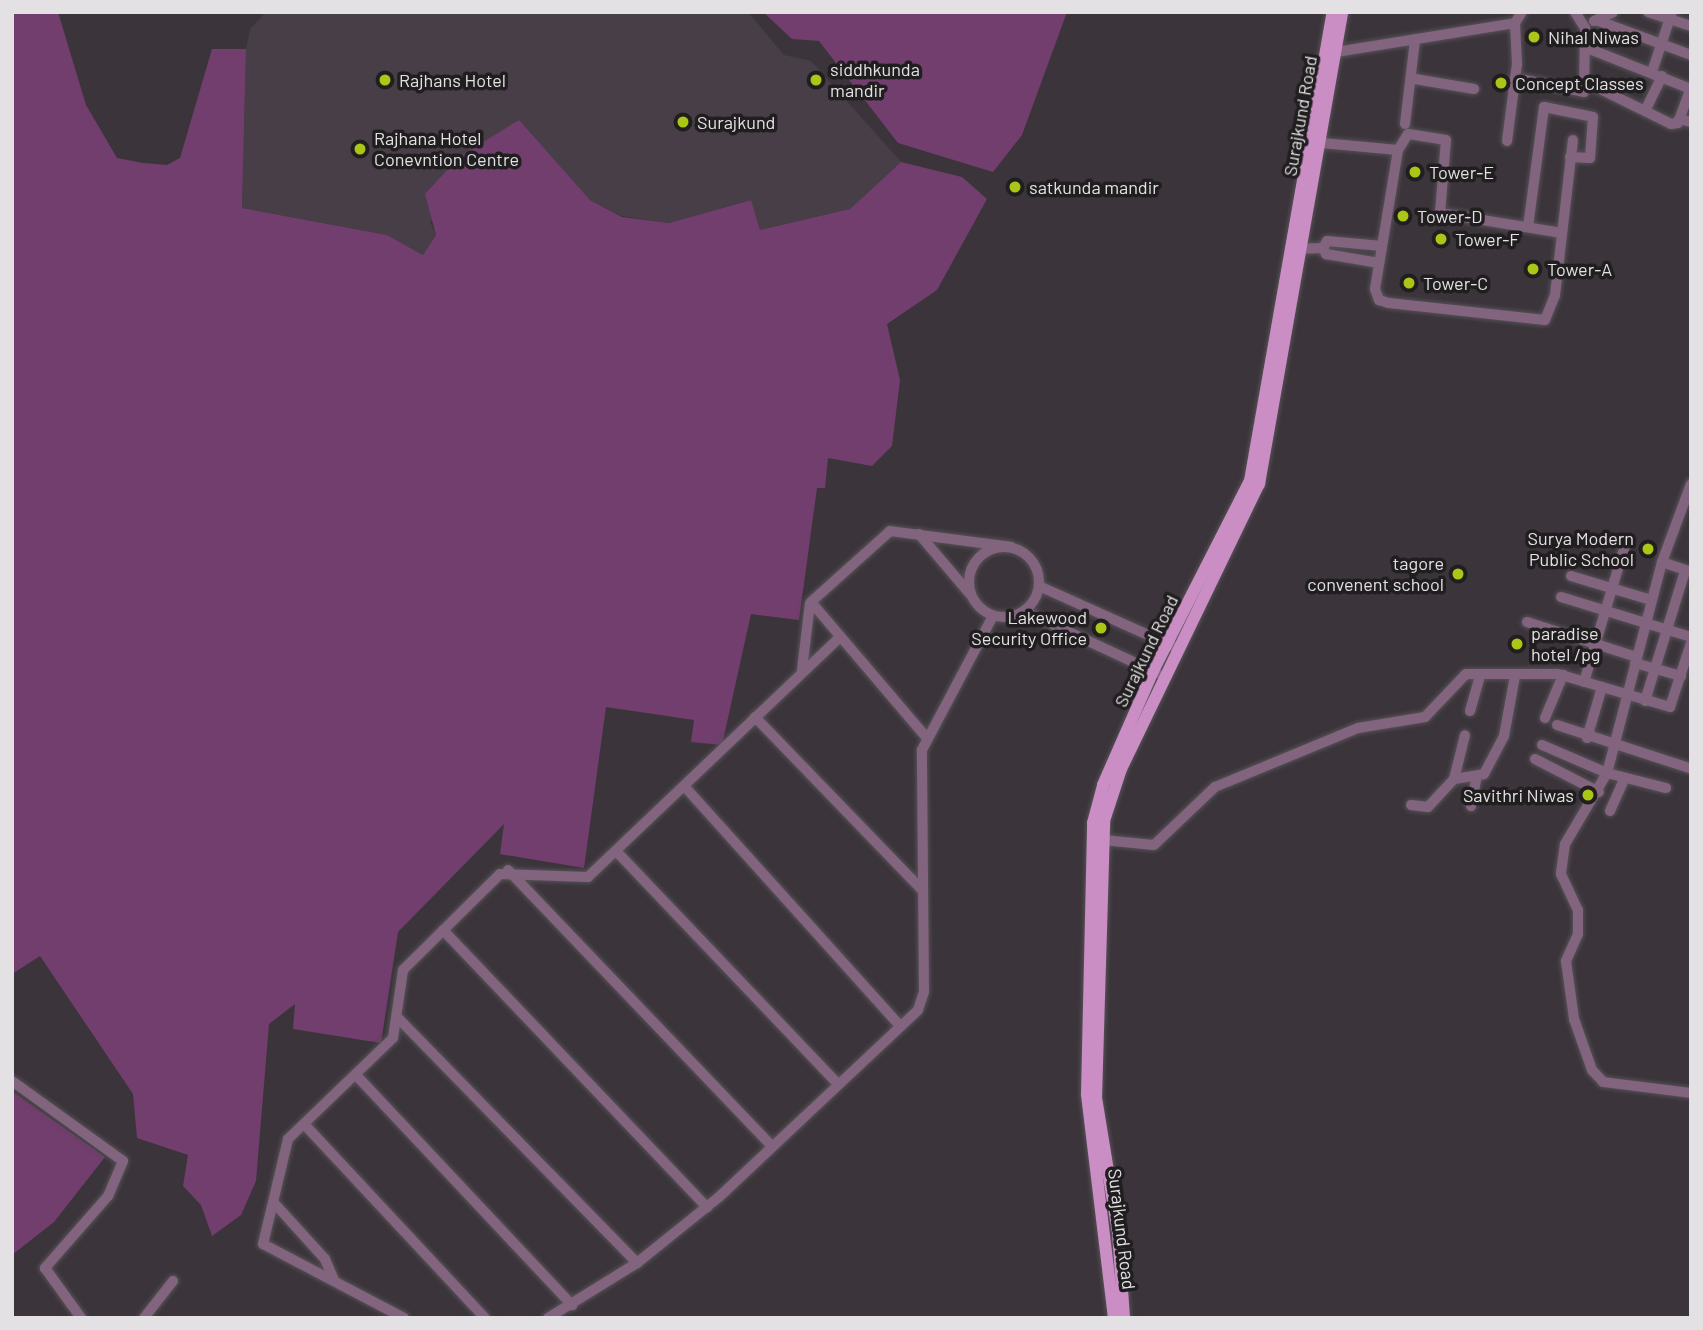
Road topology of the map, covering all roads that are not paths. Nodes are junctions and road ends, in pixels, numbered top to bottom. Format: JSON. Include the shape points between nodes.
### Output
{"nodes":[{"id":1,"x":1333,"y":12,"type":"edge"},
{"id":2,"x":1342,"y":12,"type":"edge"},
{"id":3,"x":1522,"y":12,"type":"edge"},
{"id":4,"x":1574,"y":12,"type":"edge"},
{"id":5,"x":1613,"y":12,"type":"edge"},
{"id":6,"x":1648,"y":12,"type":"edge"},
{"id":7,"x":1671,"y":16,"type":"edge"},
{"id":8,"x":1596,"y":20,"type":"junction"},
{"id":9,"x":1515,"y":23,"type":"junction"},
{"id":10,"x":1584,"y":26,"type":"junction"},
{"id":11,"x":1691,"y":26,"type":"edge"},
{"id":12,"x":1415,"y":40,"type":"junction"},
{"id":13,"x":1661,"y":44,"type":"junction"},
{"id":14,"x":1587,"y":48,"type":"junction"},
{"id":15,"x":1334,"y":53,"type":"junction"},
{"id":16,"x":1691,"y":55,"type":"edge"},
{"id":17,"x":1657,"y":74,"type":"junction"},
{"id":18,"x":1515,"y":78,"type":"junction"},
{"id":19,"x":1415,"y":79,"type":"junction"},
{"id":20,"x":1586,"y":82,"type":"junction"},
{"id":21,"x":1690,"y":88,"type":"edge"},
{"id":22,"x":1474,"y":89,"type":"dead end"},
{"id":23,"x":1645,"y":111,"type":"junction"},
{"id":24,"x":1679,"y":119,"type":"junction"},
{"id":25,"x":1691,"y":122,"type":"edge"},
{"id":26,"x":1405,"y":124,"type":"dead end"},
{"id":27,"x":1321,"y":126,"type":"junction"},
{"id":28,"x":1573,"y":140,"type":"dead end"},
{"id":29,"x":1507,"y":141,"type":"dead end"},
{"id":30,"x":1322,"y":143,"type":"junction"},
{"id":31,"x":1398,"y":150,"type":"junction"},
{"id":32,"x":1570,"y":157,"type":"junction"},
{"id":33,"x":1528,"y":227,"type":"junction"},
{"id":34,"x":1562,"y":233,"type":"junction"},
{"id":35,"x":1381,"y":246,"type":"junction"},
{"id":36,"x":1323,"y":248,"type":"junction"},
{"id":37,"x":1299,"y":250,"type":"junction"},
{"id":38,"x":1379,"y":263,"type":"junction"},
{"id":39,"x":1691,"y":484,"type":"edge"},
{"id":40,"x":1687,"y":499,"type":"edge"},
{"id":41,"x":919,"y":534,"type":"junction"},
{"id":42,"x":1011,"y":548,"type":"junction"},
{"id":43,"x":1624,"y":549,"type":"dead end"},
{"id":44,"x":1662,"y":562,"type":"junction"},
{"id":45,"x":1688,"y":571,"type":"edge"},
{"id":46,"x":1571,"y":576,"type":"dead end"},
{"id":47,"x":1039,"y":586,"type":"junction"},
{"id":48,"x":1612,"y":589,"type":"junction"},
{"id":49,"x":970,"y":594,"type":"junction"},
{"id":50,"x":1561,"y":597,"type":"dead end"},
{"id":51,"x":1651,"y":600,"type":"junction"},
{"id":52,"x":811,"y":602,"type":"junction"},
{"id":53,"x":1024,"y":611,"type":"junction"},
{"id":54,"x":1605,"y":612,"type":"junction"},
{"id":55,"x":993,"y":616,"type":"junction"},
{"id":56,"x":1527,"y":622,"type":"dead end"},
{"id":57,"x":1646,"y":626,"type":"junction"},
{"id":58,"x":1668,"y":631,"type":"junction"},
{"id":59,"x":1691,"y":637,"type":"edge"},
{"id":60,"x":837,"y":640,"type":"junction"},
{"id":61,"x":1691,"y":643,"type":"edge"},
{"id":62,"x":1595,"y":644,"type":"junction"},
{"id":63,"x":1173,"y":647,"type":"junction"},
{"id":64,"x":1636,"y":660,"type":"junction"},
{"id":65,"x":802,"y":670,"type":"junction"},
{"id":66,"x":1655,"y":670,"type":"junction"},
{"id":67,"x":1158,"y":674,"type":"junction"},
{"id":68,"x":1480,"y":676,"type":"junction"},
{"id":69,"x":1515,"y":676,"type":"junction"},
{"id":70,"x":1563,"y":676,"type":"junction"},
{"id":71,"x":1681,"y":676,"type":"junction"},
{"id":72,"x":1584,"y":682,"type":"junction"},
{"id":73,"x":1602,"y":687,"type":"junction"},
{"id":74,"x":1627,"y":695,"type":"junction"},
{"id":75,"x":1645,"y":701,"type":"junction"},
{"id":76,"x":1470,"y":711,"type":"dead end"},
{"id":77,"x":754,"y":718,"type":"junction"},
{"id":78,"x":1545,"y":718,"type":"dead end"},
{"id":79,"x":1557,"y":725,"type":"dead end"},
{"id":80,"x":1465,"y":734,"type":"dead end"},
{"id":81,"x":926,"y":737,"type":"junction"},
{"id":82,"x":1587,"y":738,"type":"junction"},
{"id":83,"x":1542,"y":745,"type":"dead end"},
{"id":84,"x":1613,"y":748,"type":"junction"},
{"id":85,"x":1535,"y":759,"type":"dead end"},
{"id":86,"x":1689,"y":768,"type":"dead end"},
{"id":87,"x":1607,"y":773,"type":"junction"},
{"id":88,"x":1477,"y":776,"type":"junction"},
{"id":89,"x":1625,"y":778,"type":"junction"},
{"id":90,"x":1454,"y":779,"type":"junction"},
{"id":91,"x":685,"y":787,"type":"junction"},
{"id":92,"x":1665,"y":788,"type":"dead end"},
{"id":93,"x":1599,"y":792,"type":"junction"},
{"id":94,"x":1411,"y":804,"type":"dead end"},
{"id":95,"x":1471,"y":806,"type":"dead end"},
{"id":96,"x":1610,"y":811,"type":"dead end"},
{"id":97,"x":1102,"y":840,"type":"junction"},
{"id":98,"x":617,"y":852,"type":"junction"},
{"id":99,"x":508,"y":870,"type":"junction"},
{"id":100,"x":923,"y":891,"type":"junction"},
{"id":101,"x":443,"y":930,"type":"junction"},
{"id":102,"x":399,"y":1019,"type":"junction"},
{"id":103,"x":900,"y":1026,"type":"junction"},
{"id":104,"x":356,"y":1075,"type":"junction"},
{"id":105,"x":12,"y":1081,"type":"edge"},
{"id":106,"x":837,"y":1083,"type":"junction"},
{"id":107,"x":1691,"y":1093,"type":"edge"},
{"id":108,"x":304,"y":1125,"type":"junction"},
{"id":109,"x":770,"y":1144,"type":"junction"},
{"id":110,"x":276,"y":1205,"type":"junction"},
{"id":111,"x":707,"y":1207,"type":"junction"},
{"id":112,"x":637,"y":1263,"type":"junction"},
{"id":113,"x":334,"y":1280,"type":"junction"},
{"id":114,"x":173,"y":1281,"type":"dead end"},
{"id":115,"x":572,"y":1305,"type":"junction"},
{"id":116,"x":81,"y":1318,"type":"edge"},
{"id":117,"x":145,"y":1318,"type":"edge"},
{"id":118,"x":404,"y":1318,"type":"edge"},
{"id":119,"x":485,"y":1318,"type":"edge"},
{"id":120,"x":548,"y":1318,"type":"edge"},
{"id":121,"x":1114,"y":1318,"type":"edge"},
{"id":122,"x":1124,"y":1318,"type":"edge"}],
"edges":[{"from":1,"to":15,"type":"main road","name":"Surajkund Road"},
{"from":2,"to":15,"type":"main road","name":"Surajkund Road"},
{"from":3,"to":9,"type":"street"},
{"from":4,"to":10,"type":"street"},
{"from":5,"to":8,"type":"street"},
{"from":6,"to":7,"type":"street"},
{"from":7,"to":11,"type":"street"},
{"from":7,"to":13,"type":"street"},
{"from":8,"to":10,"type":"street"},
{"from":8,"to":13,"type":"street"},
{"from":9,"to":12,"type":"street"},
{"from":9,"to":18,"type":"street"},
{"from":10,"to":14,"type":"street"},
{"from":12,"to":15,"type":"street"},
{"from":12,"to":19,"type":"street"},
{"from":13,"to":16,"type":"street"},
{"from":13,"to":17,"type":"street"},
{"from":14,"to":17,"type":"street"},
{"from":14,"to":20,"type":"street"},
{"from":15,"to":27,"type":"main road","name":"Surajkund Road"},
{"from":17,"to":21,"type":"street"},
{"from":17,"to":23,"type":"street"},
{"from":18,"to":20,"type":"street","via":[[1581,93]]},
{"from":18,"to":29,"type":"street"},
{"from":19,"to":22,"type":"street"},
{"from":19,"to":26,"type":"street"},
{"from":20,"to":23,"type":"street"},
{"from":21,"to":24,"type":"street"},
{"from":23,"to":24,"type":"street","via":[[1671,124]]},
{"from":24,"to":25,"type":"street"},
{"from":27,"to":30,"type":"main road","name":"Surajkund Road"},
{"from":27,"to":37,"type":"main road","name":"Surajkund Road"},
{"from":28,"to":32,"type":"street"},
{"from":30,"to":31,"type":"street"},
{"from":30,"to":37,"type":"main road","name":"Surajkund Road"},
{"from":31,"to":33,"type":"street","via":[[1408,134],[1442,136],[1448,146],[1437,201],[1440,213]]},
{"from":31,"to":35,"type":"street"},
{"from":32,"to":33,"type":"street","via":[[1590,158],[1593,117],[1544,107]]},
{"from":32,"to":34,"type":"street"},
{"from":33,"to":34,"type":"street"},
{"from":34,"to":38,"type":"street","via":[[1555,295],[1540,322],[1379,300]]},
{"from":35,"to":36,"type":"street","via":[[1327,242]]},
{"from":35,"to":38,"type":"street"},
{"from":36,"to":37,"type":"street"},
{"from":36,"to":38,"type":"street","via":[[1326,254]]},
{"from":37,"to":63,"type":"main road","name":"Surajkund Road","via":[[1259,484]]},
{"from":39,"to":40,"type":"street"},
{"from":40,"to":44,"type":"street"},
{"from":41,"to":42,"type":"street"},
{"from":41,"to":49,"type":"street"},
{"from":41,"to":52,"type":"street","via":[[887,532]]},
{"from":42,"to":47,"type":"street","via":[[1032,561]]},
{"from":42,"to":49,"type":"street","via":[[982,554],[970,572]]},
{"from":43,"to":48,"type":"street"},
{"from":44,"to":45,"type":"street"},
{"from":44,"to":51,"type":"street"},
{"from":45,"to":58,"type":"street"},
{"from":46,"to":48,"type":"street"},
{"from":47,"to":53,"type":"street"},
{"from":47,"to":63,"type":"street"},
{"from":48,"to":51,"type":"street"},
{"from":48,"to":54,"type":"street"},
{"from":49,"to":55,"type":"street"},
{"from":50,"to":54,"type":"street"},
{"from":51,"to":57,"type":"street"},
{"from":52,"to":60,"type":"street"},
{"from":52,"to":65,"type":"street"},
{"from":53,"to":55,"type":"street"},
{"from":53,"to":67,"type":"street"},
{"from":54,"to":57,"type":"street"},
{"from":54,"to":62,"type":"street"},
{"from":55,"to":81,"type":"street"},
{"from":56,"to":62,"type":"street"},
{"from":57,"to":58,"type":"street"},
{"from":57,"to":64,"type":"street"},
{"from":58,"to":59,"type":"street"},
{"from":58,"to":66,"type":"street"},
{"from":60,"to":65,"type":"street"},
{"from":60,"to":81,"type":"street"},
{"from":61,"to":71,"type":"street"},
{"from":62,"to":64,"type":"street"},
{"from":62,"to":72,"type":"street"},
{"from":63,"to":67,"type":"main road","name":"Surajkund Road"},
{"from":64,"to":66,"type":"street"},
{"from":64,"to":74,"type":"street"},
{"from":65,"to":77,"type":"street"},
{"from":66,"to":71,"type":"street"},
{"from":66,"to":75,"type":"street"},
{"from":67,"to":97,"type":"main road","name":"Surajkund Road","via":[[1115,781]]},
{"from":67,"to":121,"type":"main road","name":"Surajkund Road","via":[[1103,785],[1092,839],[1087,1094]]},
{"from":68,"to":69,"type":"street"},
{"from":68,"to":76,"type":"street"},
{"from":68,"to":97,"type":"street","via":[[1461,677],[1425,717],[1358,728],[1215,788],[1154,845]]},
{"from":69,"to":70,"type":"street"},
{"from":69,"to":88,"type":"street","via":[[1504,736]]},
{"from":70,"to":72,"type":"street"},
{"from":70,"to":78,"type":"street"},
{"from":71,"to":75,"type":"street","via":[[1672,706]]},
{"from":72,"to":73,"type":"street"},
{"from":73,"to":74,"type":"street"},
{"from":73,"to":82,"type":"street"},
{"from":74,"to":75,"type":"street"},
{"from":74,"to":84,"type":"street"},
{"from":77,"to":91,"type":"street"},
{"from":77,"to":100,"type":"street"},
{"from":79,"to":82,"type":"street"},
{"from":80,"to":90,"type":"street"},
{"from":81,"to":100,"type":"street","via":[[920,761]]},
{"from":82,"to":84,"type":"street"},
{"from":83,"to":87,"type":"street"},
{"from":84,"to":86,"type":"street"},
{"from":84,"to":87,"type":"street"},
{"from":85,"to":93,"type":"street"},
{"from":87,"to":89,"type":"street"},
{"from":87,"to":93,"type":"street"},
{"from":88,"to":90,"type":"street"},
{"from":88,"to":95,"type":"street"},
{"from":89,"to":92,"type":"street"},
{"from":89,"to":96,"type":"street"},
{"from":90,"to":94,"type":"street","via":[[1428,807]]},
{"from":91,"to":98,"type":"street"},
{"from":91,"to":103,"type":"street"},
{"from":93,"to":107,"type":"street","via":[[1561,862],[1579,919],[1566,961],[1580,1039],[1603,1082]]},
{"from":97,"to":122,"type":"main road","name":"Surajkund Road","via":[[1096,1098],[1117,1222]]},
{"from":98,"to":99,"type":"street","via":[[581,879]]},
{"from":98,"to":106,"type":"street"},
{"from":99,"to":101,"type":"street"},
{"from":99,"to":109,"type":"street"},
{"from":100,"to":103,"type":"street","via":[[924,1001]]},
{"from":101,"to":102,"type":"street","via":[[401,975]]},
{"from":101,"to":111,"type":"street"},
{"from":102,"to":104,"type":"street","via":[[393,1038]]},
{"from":102,"to":112,"type":"street"},
{"from":103,"to":106,"type":"street"},
{"from":104,"to":108,"type":"street"},
{"from":104,"to":115,"type":"street"},
{"from":105,"to":116,"type":"street","via":[[123,1161],[108,1196],[45,1268]]},
{"from":106,"to":109,"type":"street"},
{"from":108,"to":110,"type":"street","via":[[284,1145]]},
{"from":108,"to":119,"type":"street"},
{"from":109,"to":111,"type":"street"},
{"from":110,"to":113,"type":"street","via":[[325,1259]]},
{"from":110,"to":113,"type":"street","via":[[263,1244]]},
{"from":111,"to":112,"type":"street"},
{"from":112,"to":115,"type":"street"},
{"from":113,"to":118,"type":"street"},
{"from":114,"to":117,"type":"street"},
{"from":115,"to":120,"type":"street"}]}
